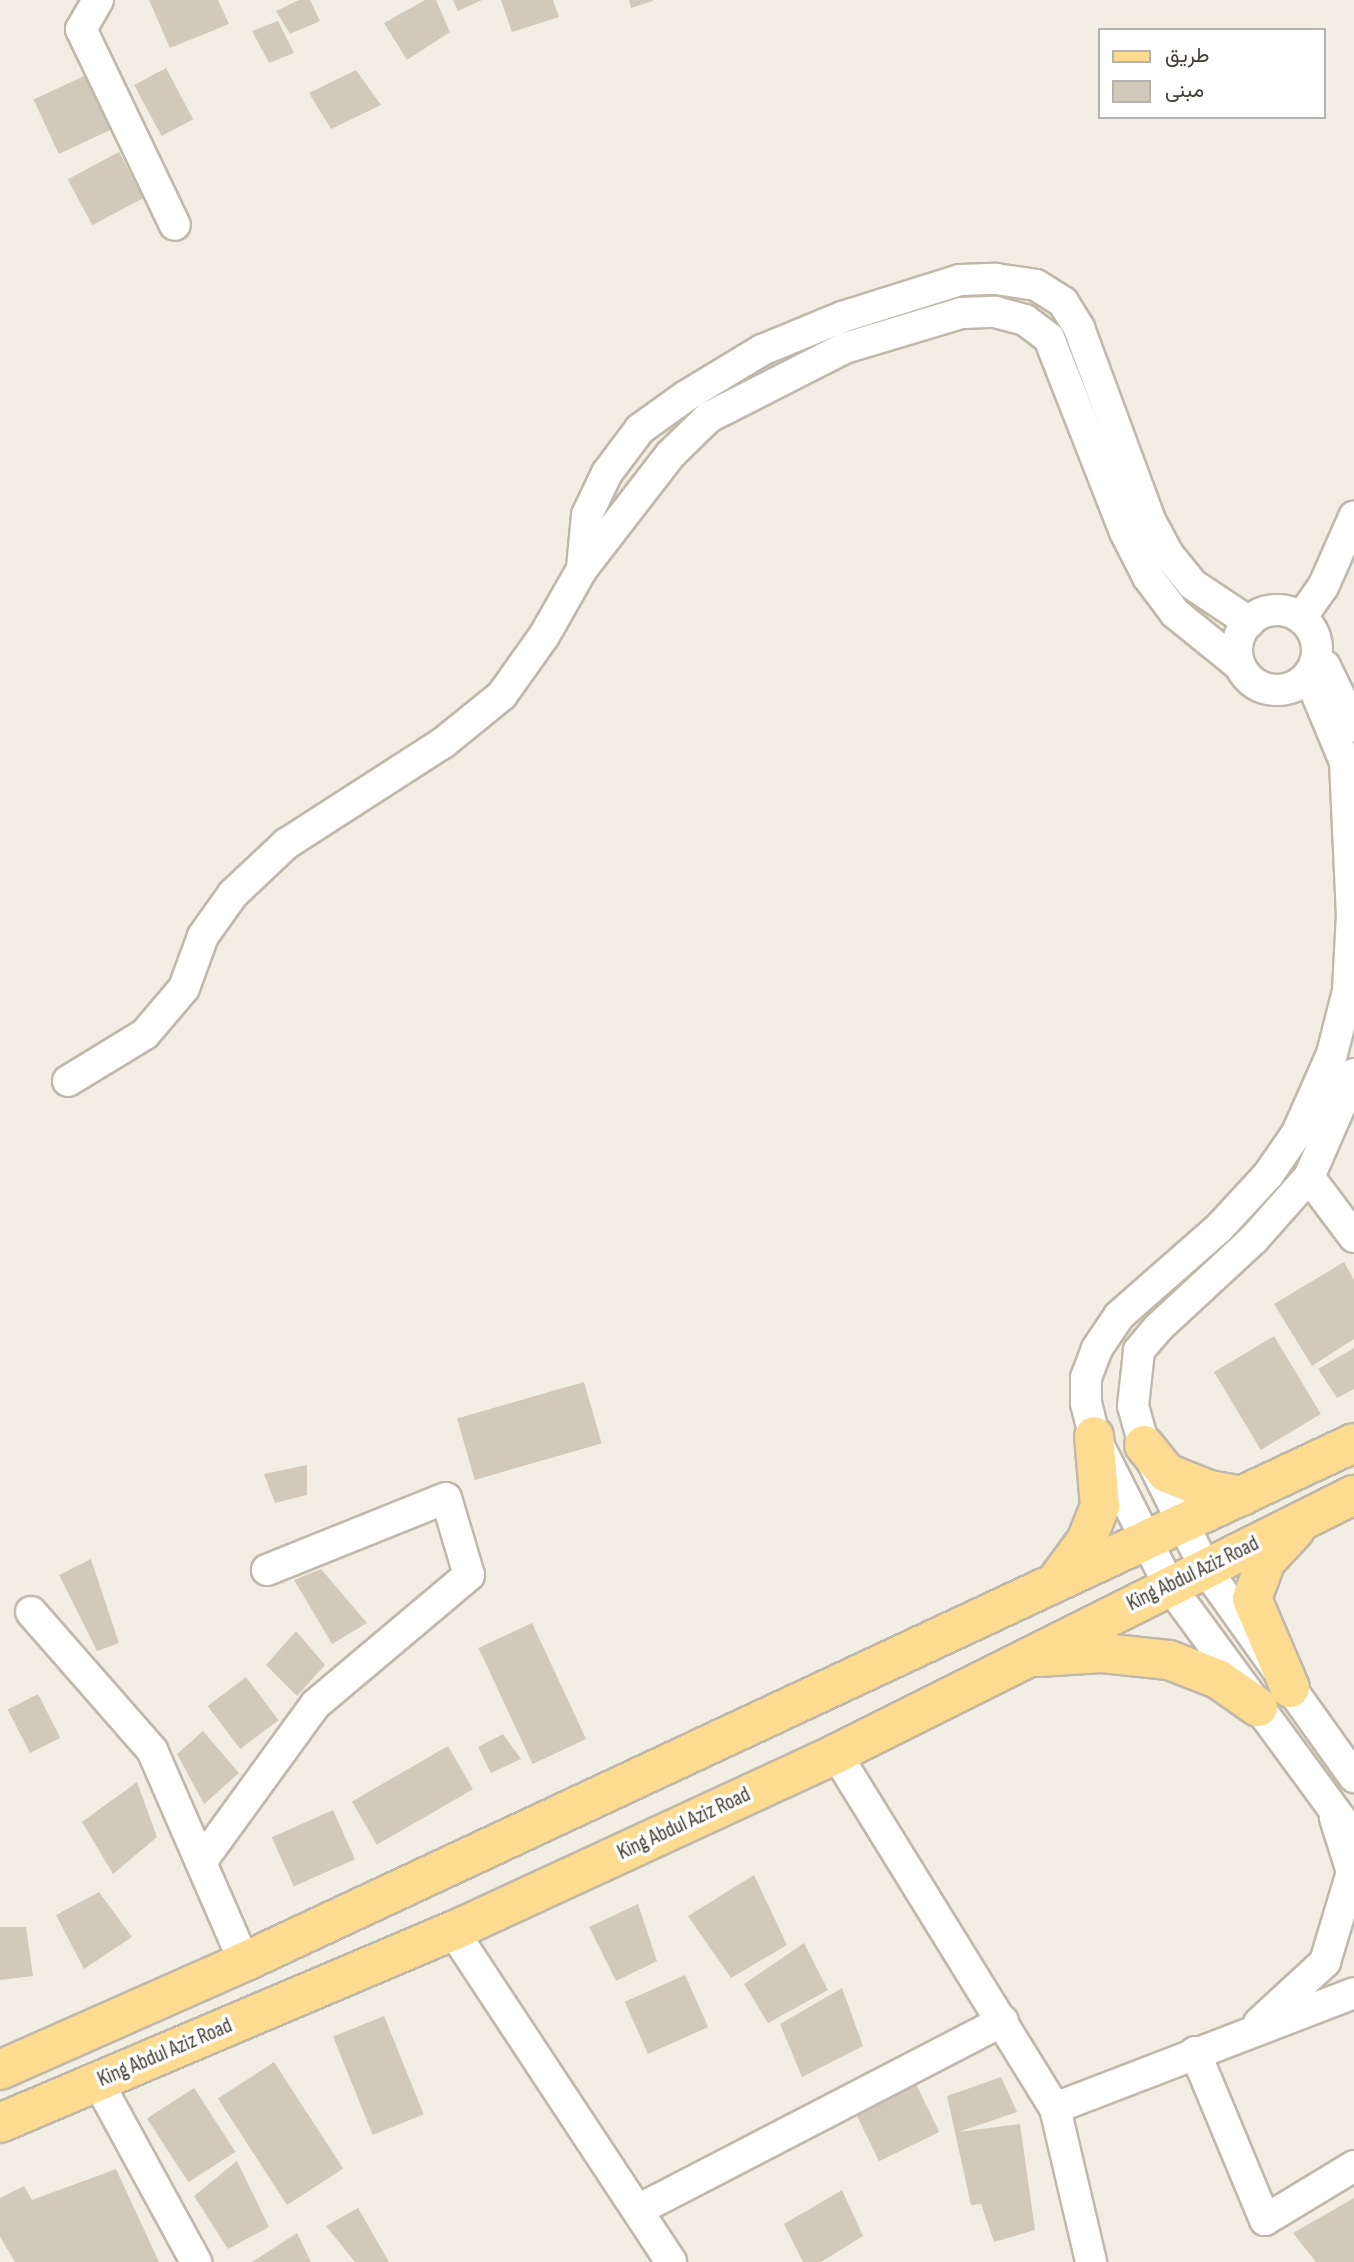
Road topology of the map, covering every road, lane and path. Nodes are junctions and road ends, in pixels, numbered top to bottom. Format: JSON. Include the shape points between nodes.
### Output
{"nodes":[{"id":1,"x":98,"y":0,"type":"edge"},
{"id":2,"x":175,"y":225,"type":"dead end"},
{"id":3,"x":1354,"y":517,"type":"edge"},
{"id":4,"x":582,"y":569,"type":"junction"},
{"id":5,"x":1301,"y":618,"type":"junction"},
{"id":6,"x":1249,"y":622,"type":"junction"},
{"id":7,"x":1313,"y":664,"type":"junction"},
{"id":8,"x":1239,"y":665,"type":"junction"},
{"id":9,"x":1354,"y":726,"type":"edge"},
{"id":10,"x":1354,"y":1074,"type":"edge"},
{"id":11,"x":68,"y":1081,"type":"dead end"},
{"id":12,"x":1304,"y":1114,"type":"junction"},
{"id":13,"x":1345,"y":1122,"type":"edge"},
{"id":14,"x":1309,"y":1177,"type":"junction"},
{"id":15,"x":1354,"y":1237,"type":"edge"},
{"id":16,"x":1094,"y":1436,"type":"junction"},
{"id":17,"x":1354,"y":1443,"type":"edge"},
{"id":18,"x":1144,"y":1445,"type":"junction"},
{"id":19,"x":1354,"y":1495,"type":"edge"},
{"id":20,"x":1242,"y":1496,"type":"junction"},
{"id":21,"x":1306,"y":1519,"type":"junction"},
{"id":22,"x":1179,"y":1523,"type":"junction"},
{"id":23,"x":1144,"y":1538,"type":"junction"},
{"id":24,"x":1205,"y":1567,"type":"junction"},
{"id":25,"x":267,"y":1570,"type":"dead end"},
{"id":26,"x":1057,"y":1579,"type":"junction"},
{"id":27,"x":1169,"y":1585,"type":"junction"},
{"id":28,"x":31,"y":1612,"type":"dead end"},
{"id":29,"x":1023,"y":1659,"type":"junction"},
{"id":30,"x":1290,"y":1688,"type":"junction"},
{"id":31,"x":1258,"y":1707,"type":"junction"},
{"id":32,"x":836,"y":1754,"type":"junction"},
{"id":33,"x":1354,"y":1777,"type":"edge"},
{"id":34,"x":1332,"y":1811,"type":"junction"},
{"id":35,"x":1354,"y":1837,"type":"edge"},
{"id":36,"x":201,"y":1862,"type":"junction"},
{"id":37,"x":453,"y":1931,"type":"junction"},
{"id":38,"x":244,"y":1962,"type":"junction"},
{"id":39,"x":1354,"y":1993,"type":"edge"},
{"id":40,"x":1003,"y":2021,"type":"junction"},
{"id":41,"x":1247,"y":2034,"type":"junction"},
{"id":42,"x":1195,"y":2052,"type":"junction"},
{"id":43,"x":0,"y":2070,"type":"edge"},
{"id":44,"x":98,"y":2081,"type":"junction"},
{"id":45,"x":1055,"y":2108,"type":"junction"},
{"id":46,"x":0,"y":2123,"type":"edge"},
{"id":47,"x":1354,"y":2166,"type":"edge"},
{"id":48,"x":638,"y":2210,"type":"junction"},
{"id":49,"x":196,"y":2262,"type":"edge"},
{"id":50,"x":671,"y":2262,"type":"edge"},
{"id":51,"x":1091,"y":2262,"type":"edge"}],
"edges":[{"from":1,"to":2,"type":"street","via":[[81,29]]},
{"from":3,"to":5,"type":"street","via":[[1322,587]]},
{"from":4,"to":6,"type":"street","via":[[587,515],[607,473],[640,429],[762,350],[785,340],[923,290],[960,280],[996,279],[1036,285],[1063,302],[1079,328],[1150,520],[1168,554],[1192,584]]},
{"from":4,"to":8,"type":"street","via":[[671,454],[709,417],[845,348],[921,322],[995,312],[1025,320],[1049,338],[1125,532],[1148,577],[1175,612]]},
{"from":4,"to":11,"type":"street","via":[[544,636],[502,695],[443,743],[286,844],[233,894],[202,936],[184,988],[145,1034]]},
{"from":5,"to":6,"type":"street","via":[[1278,609]]},
{"from":5,"to":7,"type":"street","via":[[1310,627]]},
{"from":6,"to":8,"type":"street","via":[[1238,637]]},
{"from":7,"to":8,"type":"street","via":[[1285,690],[1258,685]]},
{"from":7,"to":9,"type":"street"},
{"from":7,"to":12,"type":"street","via":[[1345,762],[1352,914],[1348,991],[1332,1054]]},
{"from":10,"to":13,"type":"street"},
{"from":12,"to":13,"type":"street"},
{"from":12,"to":16,"type":"street","via":[[1268,1175],[1227,1219],[1119,1316],[1097,1349],[1086,1378],[1086,1404]]},
{"from":13,"to":14,"type":"street"},
{"from":14,"to":15,"type":"street"},
{"from":14,"to":18,"type":"street","via":[[1254,1239],[1139,1351],[1133,1406]]},
{"from":16,"to":23,"type":"street"},
{"from":16,"to":26,"type":"main road","via":[[1100,1507],[1086,1541]]},
{"from":17,"to":20,"type":"main road"},
{"from":18,"to":20,"type":"main road","via":[[1167,1473],[1209,1490]]},
{"from":18,"to":22,"type":"street"},
{"from":19,"to":21,"type":"main road","name":"King Abdul Aziz Road"},
{"from":20,"to":22,"type":"main road"},
{"from":21,"to":24,"type":"main road","name":"King Abdul Aziz Road"},
{"from":21,"to":30,"type":"main road","via":[[1266,1561],[1252,1599]]},
{"from":22,"to":23,"type":"main road"},
{"from":22,"to":24,"type":"street"},
{"from":23,"to":26,"type":"main road"},
{"from":23,"to":27,"type":"street"},
{"from":24,"to":27,"type":"main road","name":"King Abdul Aziz Road"},
{"from":24,"to":30,"type":"street"},
{"from":25,"to":36,"type":"street","via":[[446,1498],[469,1574],[316,1704]]},
{"from":26,"to":38,"type":"main road"},
{"from":27,"to":29,"type":"main road","name":"King Abdul Aziz Road"},
{"from":27,"to":31,"type":"street"},
{"from":28,"to":36,"type":"street","via":[[152,1750]]},
{"from":29,"to":31,"type":"main road","via":[[1102,1653],[1158,1658],[1218,1679]]},
{"from":29,"to":32,"type":"main road","name":"King Abdul Aziz Road"},
{"from":30,"to":33,"type":"street"},
{"from":31,"to":34,"type":"street"},
{"from":32,"to":37,"type":"main road","name":"King Abdul Aziz Road"},
{"from":32,"to":40,"type":"street"},
{"from":34,"to":35,"type":"street"},
{"from":34,"to":41,"type":"street","via":[[1352,1872],[1325,1962]]},
{"from":36,"to":38,"type":"street"},
{"from":37,"to":44,"type":"main road","name":"King Abdul Aziz Road"},
{"from":37,"to":48,"type":"street"},
{"from":38,"to":43,"type":"main road"},
{"from":39,"to":41,"type":"street"},
{"from":40,"to":45,"type":"street"},
{"from":40,"to":48,"type":"street"},
{"from":41,"to":42,"type":"street"},
{"from":42,"to":45,"type":"street"},
{"from":42,"to":47,"type":"street","via":[[1265,2220]]},
{"from":44,"to":46,"type":"main road","name":"King Abdul Aziz Road"},
{"from":44,"to":49,"type":"street"},
{"from":45,"to":51,"type":"street"},
{"from":48,"to":50,"type":"street"}]}
